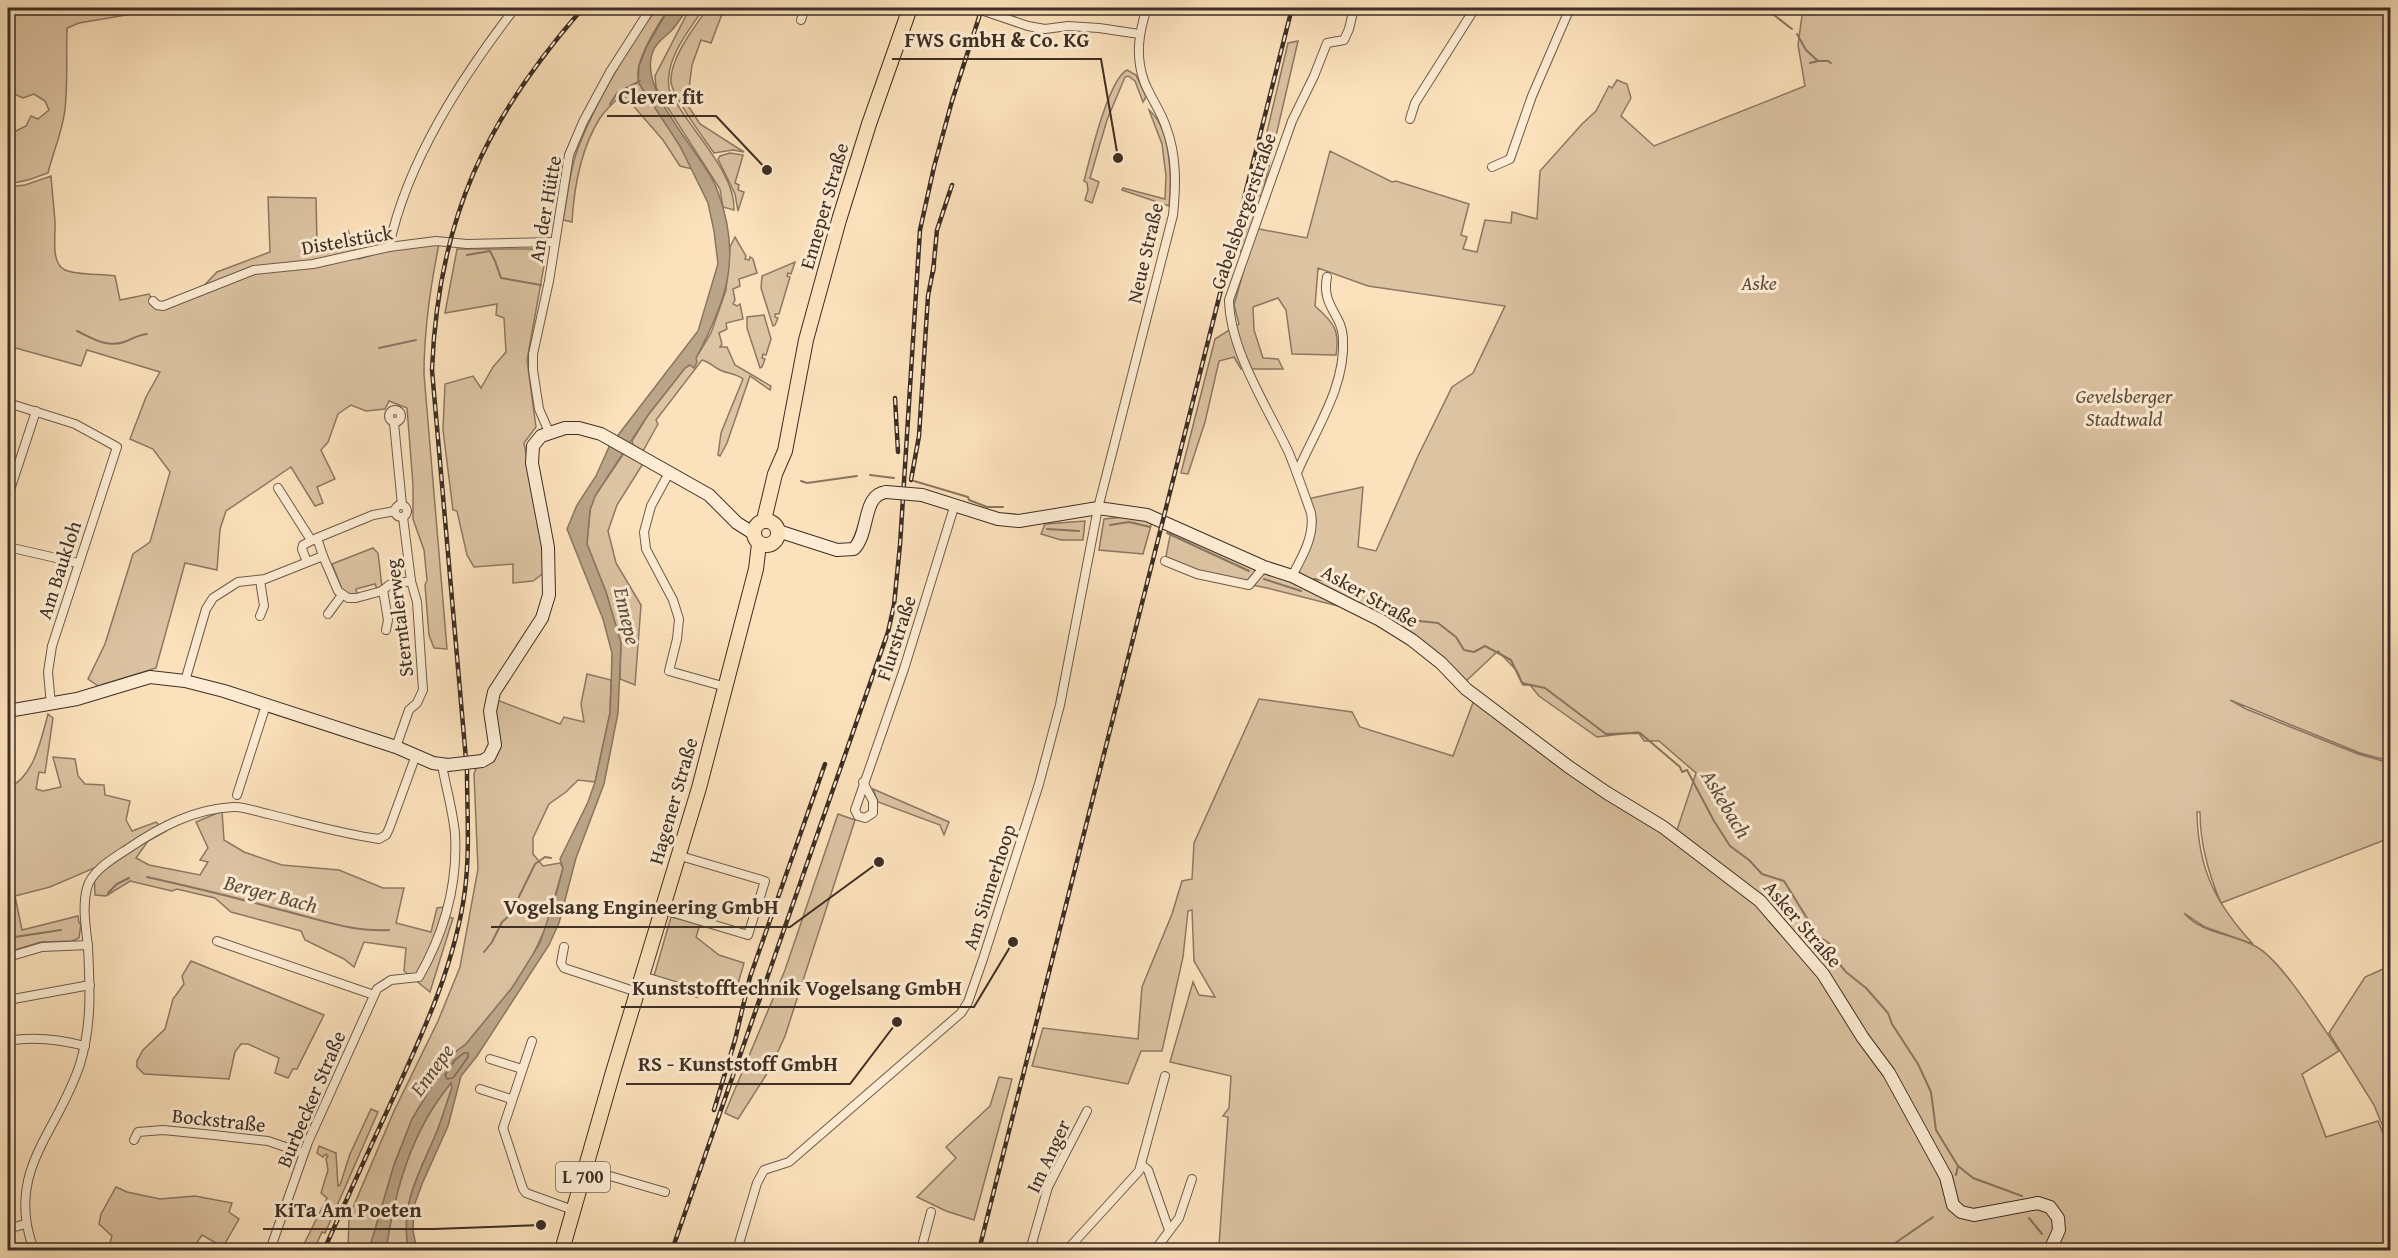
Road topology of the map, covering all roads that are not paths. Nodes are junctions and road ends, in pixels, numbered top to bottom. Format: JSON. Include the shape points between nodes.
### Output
{"nodes":[{"id":1,"x":515,"y":8,"type":"edge"},
{"id":2,"x":651,"y":8,"type":"edge"},
{"id":3,"x":805,"y":8,"type":"edge"},
{"id":4,"x":910,"y":8,"type":"edge"},
{"id":5,"x":975,"y":8,"type":"edge"},
{"id":6,"x":1147,"y":8,"type":"edge"},
{"id":7,"x":1354,"y":8,"type":"edge"},
{"id":8,"x":1475,"y":8,"type":"edge"},
{"id":9,"x":1570,"y":8,"type":"edge"},
{"id":10,"x":801,"y":20,"type":"dead end"},
{"id":11,"x":1139,"y":34,"type":"junction"},
{"id":12,"x":1410,"y":119,"type":"dead end"},
{"id":13,"x":1492,"y":167,"type":"dead end"},
{"id":14,"x":555,"y":242,"type":"junction"},
{"id":15,"x":389,"y":247,"type":"junction"},
{"id":16,"x":1327,"y":276,"type":"dead end"},
{"id":17,"x":153,"y":302,"type":"dead end"},
{"id":18,"x":8,"y":403,"type":"edge"},
{"id":19,"x":36,"y":411,"type":"junction"},
{"id":20,"x":791,"y":420,"type":"joint"},
{"id":21,"x":394,"y":423,"type":"dead end"},
{"id":22,"x":549,"y":432,"type":"junction"},
{"id":23,"x":670,"y":471,"type":"junction"},
{"id":24,"x":1297,"y":473,"type":"junction"},
{"id":25,"x":278,"y":488,"type":"dead end"},
{"id":26,"x":8,"y":496,"type":"edge"},
{"id":27,"x":955,"y":504,"type":"junction"},
{"id":28,"x":1098,"y":508,"type":"junction"},
{"id":29,"x":400,"y":511,"type":"junction"},
{"id":30,"x":766,"y":532,"type":"junction"},
{"id":31,"x":314,"y":539,"type":"junction"},
{"id":32,"x":8,"y":546,"type":"edge"},
{"id":33,"x":323,"y":556,"type":"junction"},
{"id":34,"x":1164,"y":561,"type":"dead end"},
{"id":35,"x":307,"y":562,"type":"junction"},
{"id":36,"x":78,"y":563,"type":"junction"},
{"id":37,"x":1264,"y":567,"type":"junction"},
{"id":38,"x":1292,"y":576,"type":"junction"},
{"id":39,"x":260,"y":580,"type":"junction"},
{"id":40,"x":411,"y":581,"type":"junction"},
{"id":41,"x":383,"y":590,"type":"junction"},
{"id":42,"x":342,"y":596,"type":"junction"},
{"id":43,"x":328,"y":614,"type":"dead end"},
{"id":44,"x":260,"y":616,"type":"dead end"},
{"id":45,"x":386,"y":630,"type":"dead end"},
{"id":46,"x":185,"y":681,"type":"junction"},
{"id":47,"x":726,"y":687,"type":"junction"},
{"id":48,"x":51,"y":705,"type":"junction"},
{"id":49,"x":266,"y":705,"type":"junction"},
{"id":50,"x":8,"y":711,"type":"edge"},
{"id":51,"x":396,"y":747,"type":"junction"},
{"id":52,"x":416,"y":755,"type":"junction"},
{"id":53,"x":445,"y":765,"type":"junction"},
{"id":54,"x":863,"y":782,"type":"dead end"},
{"id":55,"x":237,"y":795,"type":"dead end"},
{"id":56,"x":677,"y":855,"type":"junction"},
{"id":57,"x":662,"y":909,"type":"junction"},
{"id":58,"x":218,"y":940,"type":"dead end"},
{"id":59,"x":88,"y":945,"type":"junction"},
{"id":60,"x":564,"y":947,"type":"dead end"},
{"id":61,"x":8,"y":957,"type":"edge"},
{"id":62,"x":642,"y":976,"type":"junction"},
{"id":63,"x":90,"y":986,"type":"junction"},
{"id":64,"x":637,"y":992,"type":"junction"},
{"id":65,"x":698,"y":993,"type":"dead end"},
{"id":66,"x":374,"y":995,"type":"junction"},
{"id":67,"x":8,"y":1000,"type":"edge"},
{"id":68,"x":8,"y":1041,"type":"edge"},
{"id":69,"x":532,"y":1041,"type":"dead end"},
{"id":70,"x":85,"y":1046,"type":"junction"},
{"id":71,"x":490,"y":1059,"type":"dead end"},
{"id":72,"x":522,"y":1069,"type":"junction"},
{"id":73,"x":1165,"y":1076,"type":"dead end"},
{"id":74,"x":480,"y":1089,"type":"dead end"},
{"id":75,"x":511,"y":1099,"type":"junction"},
{"id":76,"x":1087,"y":1111,"type":"dead end"},
{"id":77,"x":134,"y":1140,"type":"dead end"},
{"id":78,"x":303,"y":1153,"type":"junction"},
{"id":79,"x":1142,"y":1165,"type":"junction"},
{"id":80,"x":586,"y":1168,"type":"junction"},
{"id":81,"x":1192,"y":1179,"type":"dead end"},
{"id":82,"x":665,"y":1192,"type":"dead end"},
{"id":83,"x":573,"y":1210,"type":"junction"},
{"id":84,"x":931,"y":1212,"type":"dead end"},
{"id":85,"x":25,"y":1224,"type":"junction"},
{"id":86,"x":8,"y":1229,"type":"edge"},
{"id":87,"x":1170,"y":1230,"type":"junction"},
{"id":88,"x":34,"y":1251,"type":"edge"},
{"id":89,"x":270,"y":1251,"type":"edge"},
{"id":90,"x":562,"y":1251,"type":"edge"},
{"id":91,"x":737,"y":1251,"type":"edge"},
{"id":92,"x":921,"y":1251,"type":"edge"},
{"id":93,"x":1030,"y":1251,"type":"edge"},
{"id":94,"x":1067,"y":1251,"type":"edge"},
{"id":95,"x":1155,"y":1251,"type":"edge"},
{"id":96,"x":2050,"y":1251,"type":"edge"}],
"edges":[{"from":1,"to":15,"type":"street","via":[[448,103],[416,169]]},
{"from":2,"to":14,"type":"street","name":"An der Hütte","via":[[610,72],[569,155]]},
{"from":3,"to":10,"type":"street"},
{"from":4,"to":20,"type":"main road","name":"Enneper Straße","number":"L 700","via":[[868,123],[839,220],[806,340]]},
{"from":5,"to":11,"type":"street","via":[[1046,29],[1068,26]]},
{"from":6,"to":11,"type":"street","name":"Neue Straße"},
{"from":7,"to":24,"type":"street","name":"Gabelsbergerstraße","via":[[1344,40],[1327,43],[1292,121],[1229,300],[1232,325],[1260,400]]},
{"from":8,"to":12,"type":"street","via":[[1415,103]]},
{"from":9,"to":13,"type":"street","via":[[1510,159]]},
{"from":11,"to":28,"type":"street","name":"Neue Straße","via":[[1144,80],[1173,152],[1174,206]]},
{"from":14,"to":15,"type":"street","name":"Distelstück","via":[[436,241]]},
{"from":14,"to":22,"type":"street","name":"An der Hütte","via":[[533,362],[539,409]]},
{"from":15,"to":17,"type":"street","name":"Distelstück","via":[[313,264],[254,270],[163,306]]},
{"from":16,"to":24,"type":"street","via":[[1325,288],[1330,308],[1343,330],[1344,351],[1338,381]]},
{"from":18,"to":19,"type":"street"},
{"from":19,"to":26,"type":"street"},
{"from":19,"to":36,"type":"street","name":"Am Baukloh","via":[[75,424],[117,447]]},
{"from":20,"to":30,"type":"main road","name":"Hagener Straße","number":"L 700","via":[[785,451],[787,463]]},
{"from":21,"to":29,"type":"street","name":"Sterntalerweg"},
{"from":22,"to":23,"type":"street","via":[[579,428],[610,438]]},
{"from":22,"to":53,"type":"street","bridge":true,"via":[[536,441],[532,457],[550,564],[547,605],[494,692],[490,711],[495,745],[489,757]]},
{"from":23,"to":30,"type":"street","via":[[709,495],[740,526]]},
{"from":23,"to":47,"type":"street","via":[[651,507],[644,532],[646,549],[679,619],[669,671]]},
{"from":24,"to":38,"type":"street","name":"Gabelsbergerstraße","via":[[1313,523]]},
{"from":25,"to":31,"type":"street"},
{"from":27,"to":28,"type":"street","name":"Asker Straße","via":[[998,519],[1019,521]]},
{"from":27,"to":30,"type":"street","name":"Asker Straße","bridge":true,"via":[[922,495],[886,492],[874,496],[868,507],[864,535],[854,549],[843,551]]},
{"from":27,"to":54,"type":"street","name":"Flurstraße","via":[[907,659]]},
{"from":28,"to":37,"type":"street","name":"Asker Straße","via":[[1146,515]]},
{"from":28,"to":91,"type":"street","name":"Am Sinnerhoop","via":[[1060,705],[1039,784],[968,1002],[961,1013],[789,1162],[764,1170]]},
{"from":29,"to":31,"type":"street","via":[[373,515]]},
{"from":29,"to":40,"type":"street","name":"Sterntalerweg"},
{"from":30,"to":47,"type":"main road","name":"Hagener Straße","number":"L 700","via":[[762,561],[756,569]]},
{"from":31,"to":33,"type":"street"},
{"from":31,"to":35,"type":"street","via":[[303,544]]},
{"from":32,"to":36,"type":"street"},
{"from":33,"to":35,"type":"street"},
{"from":33,"to":42,"type":"street"},
{"from":34,"to":37,"type":"street","via":[[1197,574],[1250,585]]},
{"from":35,"to":39,"type":"street"},
{"from":36,"to":48,"type":"street","name":"Am Baukloh","via":[[49,659]]},
{"from":37,"to":38,"type":"street","name":"Asker Straße"},
{"from":38,"to":96,"type":"street","name":"Asker Straße","via":[[1412,640],[1466,689],[1569,767],[1663,826],[1760,901],[1823,974],[1889,1073],[1946,1177],[1956,1209],[1974,1215],[2044,1204],[2058,1218],[2058,1235]]},
{"from":39,"to":44,"type":"street","via":[[264,606]]},
{"from":39,"to":46,"type":"street","via":[[238,582],[208,604]]},
{"from":40,"to":41,"type":"street"},
{"from":40,"to":51,"type":"street","name":"Sterntalerweg","via":[[417,602],[423,690],[408,710]]},
{"from":41,"to":42,"type":"street","via":[[356,598]]},
{"from":41,"to":45,"type":"street"},
{"from":42,"to":43,"type":"street"},
{"from":46,"to":48,"type":"street","via":[[150,677]]},
{"from":46,"to":49,"type":"street"},
{"from":47,"to":56,"type":"main road","name":"Hagener Straße","number":"L 700"},
{"from":48,"to":50,"type":"street"},
{"from":49,"to":51,"type":"street"},
{"from":49,"to":55,"type":"street"},
{"from":51,"to":52,"type":"street"},
{"from":52,"to":53,"type":"street"},
{"from":52,"to":59,"type":"street","via":[[389,829],[379,839],[235,807],[182,818],[149,834],[108,861],[87,887]]},
{"from":53,"to":66,"type":"street","via":[[455,834],[455,874],[449,905],[419,977],[384,983]]},
{"from":56,"to":57,"type":"main road","name":"Hagener Straße","number":"L 700"},
{"from":56,"to":57,"type":"street","via":[[765,881],[748,935]]},
{"from":57,"to":62,"type":"main road","name":"Hagener Straße","number":"L 700"},
{"from":58,"to":66,"type":"street"},
{"from":59,"to":61,"type":"street","via":[[42,947]]},
{"from":59,"to":63,"type":"street"},
{"from":60,"to":64,"type":"street","via":[[564,968]]},
{"from":62,"to":64,"type":"main road","name":"Hagener Straße","number":"L 700"},
{"from":62,"to":65,"type":"street"},
{"from":63,"to":67,"type":"street"},
{"from":63,"to":70,"type":"street"},
{"from":64,"to":80,"type":"main road","name":"Hagener Straße","number":"L 700"},
{"from":66,"to":78,"type":"street","name":"Burbecker Straße"},
{"from":68,"to":70,"type":"street","via":[[52,1039]]},
{"from":69,"to":72,"type":"street"},
{"from":70,"to":85,"type":"street","via":[[70,1088],[34,1159],[24,1192]]},
{"from":71,"to":72,"type":"street"},
{"from":72,"to":75,"type":"street"},
{"from":73,"to":79,"type":"street"},
{"from":74,"to":75,"type":"street"},
{"from":75,"to":83,"type":"street","via":[[503,1128],[523,1189],[531,1196]]},
{"from":76,"to":93,"type":"street","name":"Im Anger","via":[[1048,1187]]},
{"from":77,"to":78,"type":"street","name":"Bockstraße","via":[[135,1134],[143,1131],[173,1131],[268,1142]]},
{"from":78,"to":89,"type":"street","name":"Burbecker Straße"},
{"from":79,"to":87,"type":"street","via":[[1148,1170]]},
{"from":79,"to":94,"type":"street"},
{"from":80,"to":82,"type":"street"},
{"from":80,"to":83,"type":"main road","name":"Hagener Straße","number":"L 700"},
{"from":81,"to":87,"type":"street","via":[[1179,1218]]},
{"from":83,"to":90,"type":"main road","name":"Hagener Straße","number":"L 700"},
{"from":84,"to":92,"type":"street"},
{"from":85,"to":86,"type":"street"},
{"from":85,"to":88,"type":"street"},
{"from":87,"to":95,"type":"street"}]}
